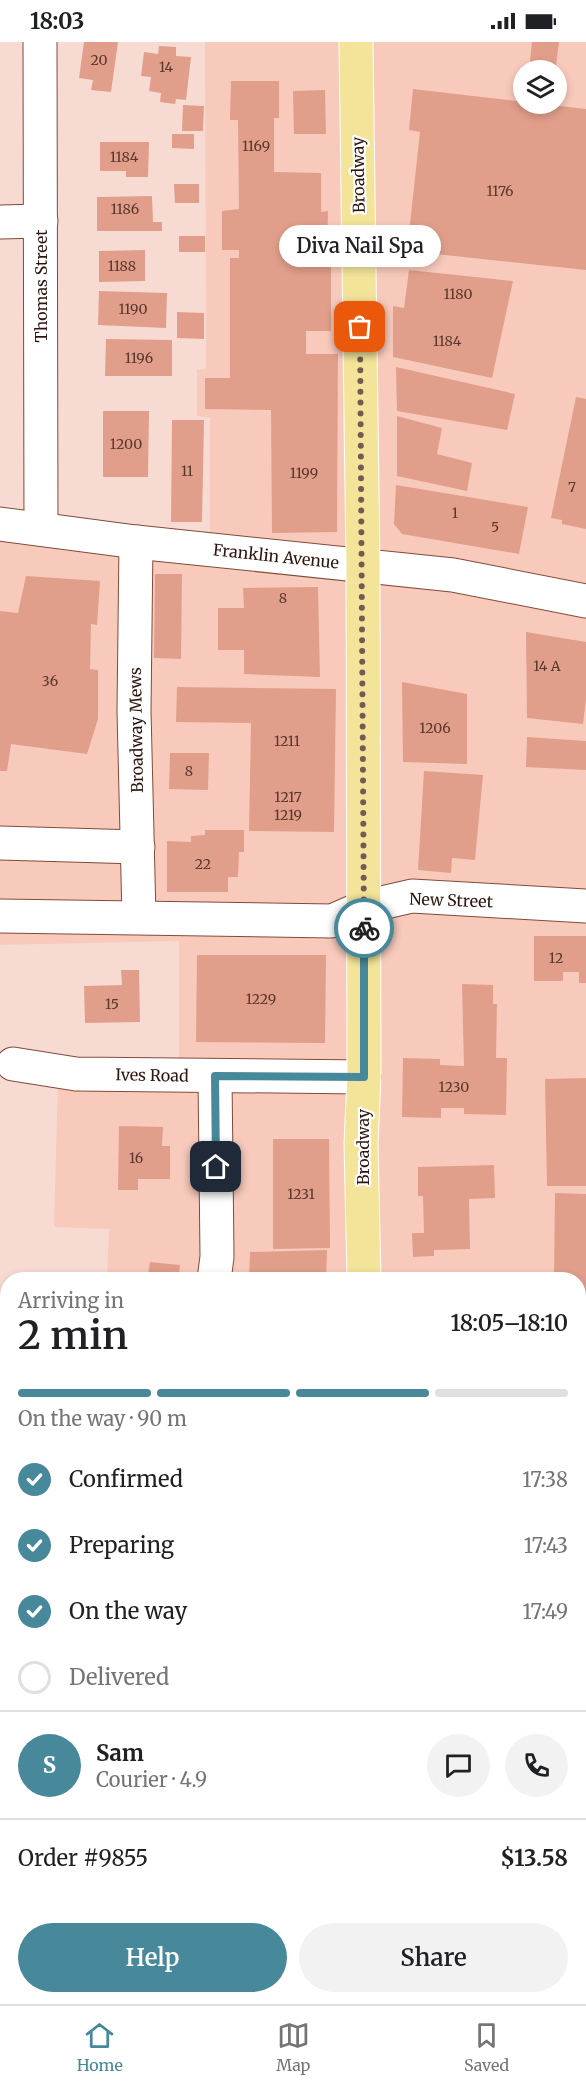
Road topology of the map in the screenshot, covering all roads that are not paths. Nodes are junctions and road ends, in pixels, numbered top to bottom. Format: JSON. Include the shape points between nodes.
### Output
{"nodes":[{"id":1,"x":40,"y":42,"type":"edge"},
{"id":2,"x":356,"y":42,"type":"edge"},
{"id":3,"x":41,"y":221,"type":"junction"},
{"id":4,"x":0,"y":222,"type":"edge"},
{"id":5,"x":0,"y":524,"type":"edge"},
{"id":6,"x":41,"y":529,"type":"junction"},
{"id":7,"x":136,"y":542,"type":"junction"},
{"id":8,"x":363,"y":566,"type":"junction"},
{"id":9,"x":586,"y":601,"type":"edge"},
{"id":10,"x":0,"y":843,"type":"edge"},
{"id":11,"x":138,"y":846,"type":"junction"},
{"id":12,"x":586,"y":906,"type":"edge"},
{"id":13,"x":364,"y":907,"type":"junction"},
{"id":14,"x":0,"y":916,"type":"edge"},
{"id":15,"x":140,"y":917,"type":"junction"},
{"id":16,"x":13,"y":1064,"type":"dead end"},
{"id":17,"x":215,"y":1076,"type":"junction"},
{"id":18,"x":364,"y":1077,"type":"junction"},
{"id":19,"x":215,"y":1272,"type":"edge"},
{"id":20,"x":364,"y":1272,"type":"edge"}],
"edges":[{"from":1,"to":3,"type":"street","name":"Thomas Street"},
{"from":2,"to":8,"type":"main road","name":"Broadway"},
{"from":3,"to":4,"type":"street"},
{"from":3,"to":6,"type":"street","name":"Thomas Street"},
{"from":5,"to":6,"type":"street","name":"Franklin Avenue"},
{"from":6,"to":7,"type":"street","name":"Franklin Avenue"},
{"from":7,"to":8,"type":"street","name":"Franklin Avenue"},
{"from":7,"to":11,"type":"street","name":"Broadway Mews","via":[[134,711]]},
{"from":8,"to":9,"type":"street","name":"Franklin Avenue","via":[[453,575]]},
{"from":8,"to":13,"type":"main road","name":"Broadway"},
{"from":10,"to":11,"type":"street"},
{"from":11,"to":15,"type":"street","name":"Broadway Mews"},
{"from":12,"to":13,"type":"street","name":"New Street","via":[[412,896]]},
{"from":13,"to":15,"type":"street","name":"New Street","via":[[332,921]]},
{"from":13,"to":18,"type":"main road","name":"Broadway"},
{"from":14,"to":15,"type":"street","name":"New Street"},
{"from":16,"to":17,"type":"street","name":"Ives Road","via":[[76,1074]]},
{"from":17,"to":18,"type":"street","name":"Ives Road"},
{"from":17,"to":19,"type":"street"},
{"from":18,"to":20,"type":"main road","name":"Broadway"}]}
